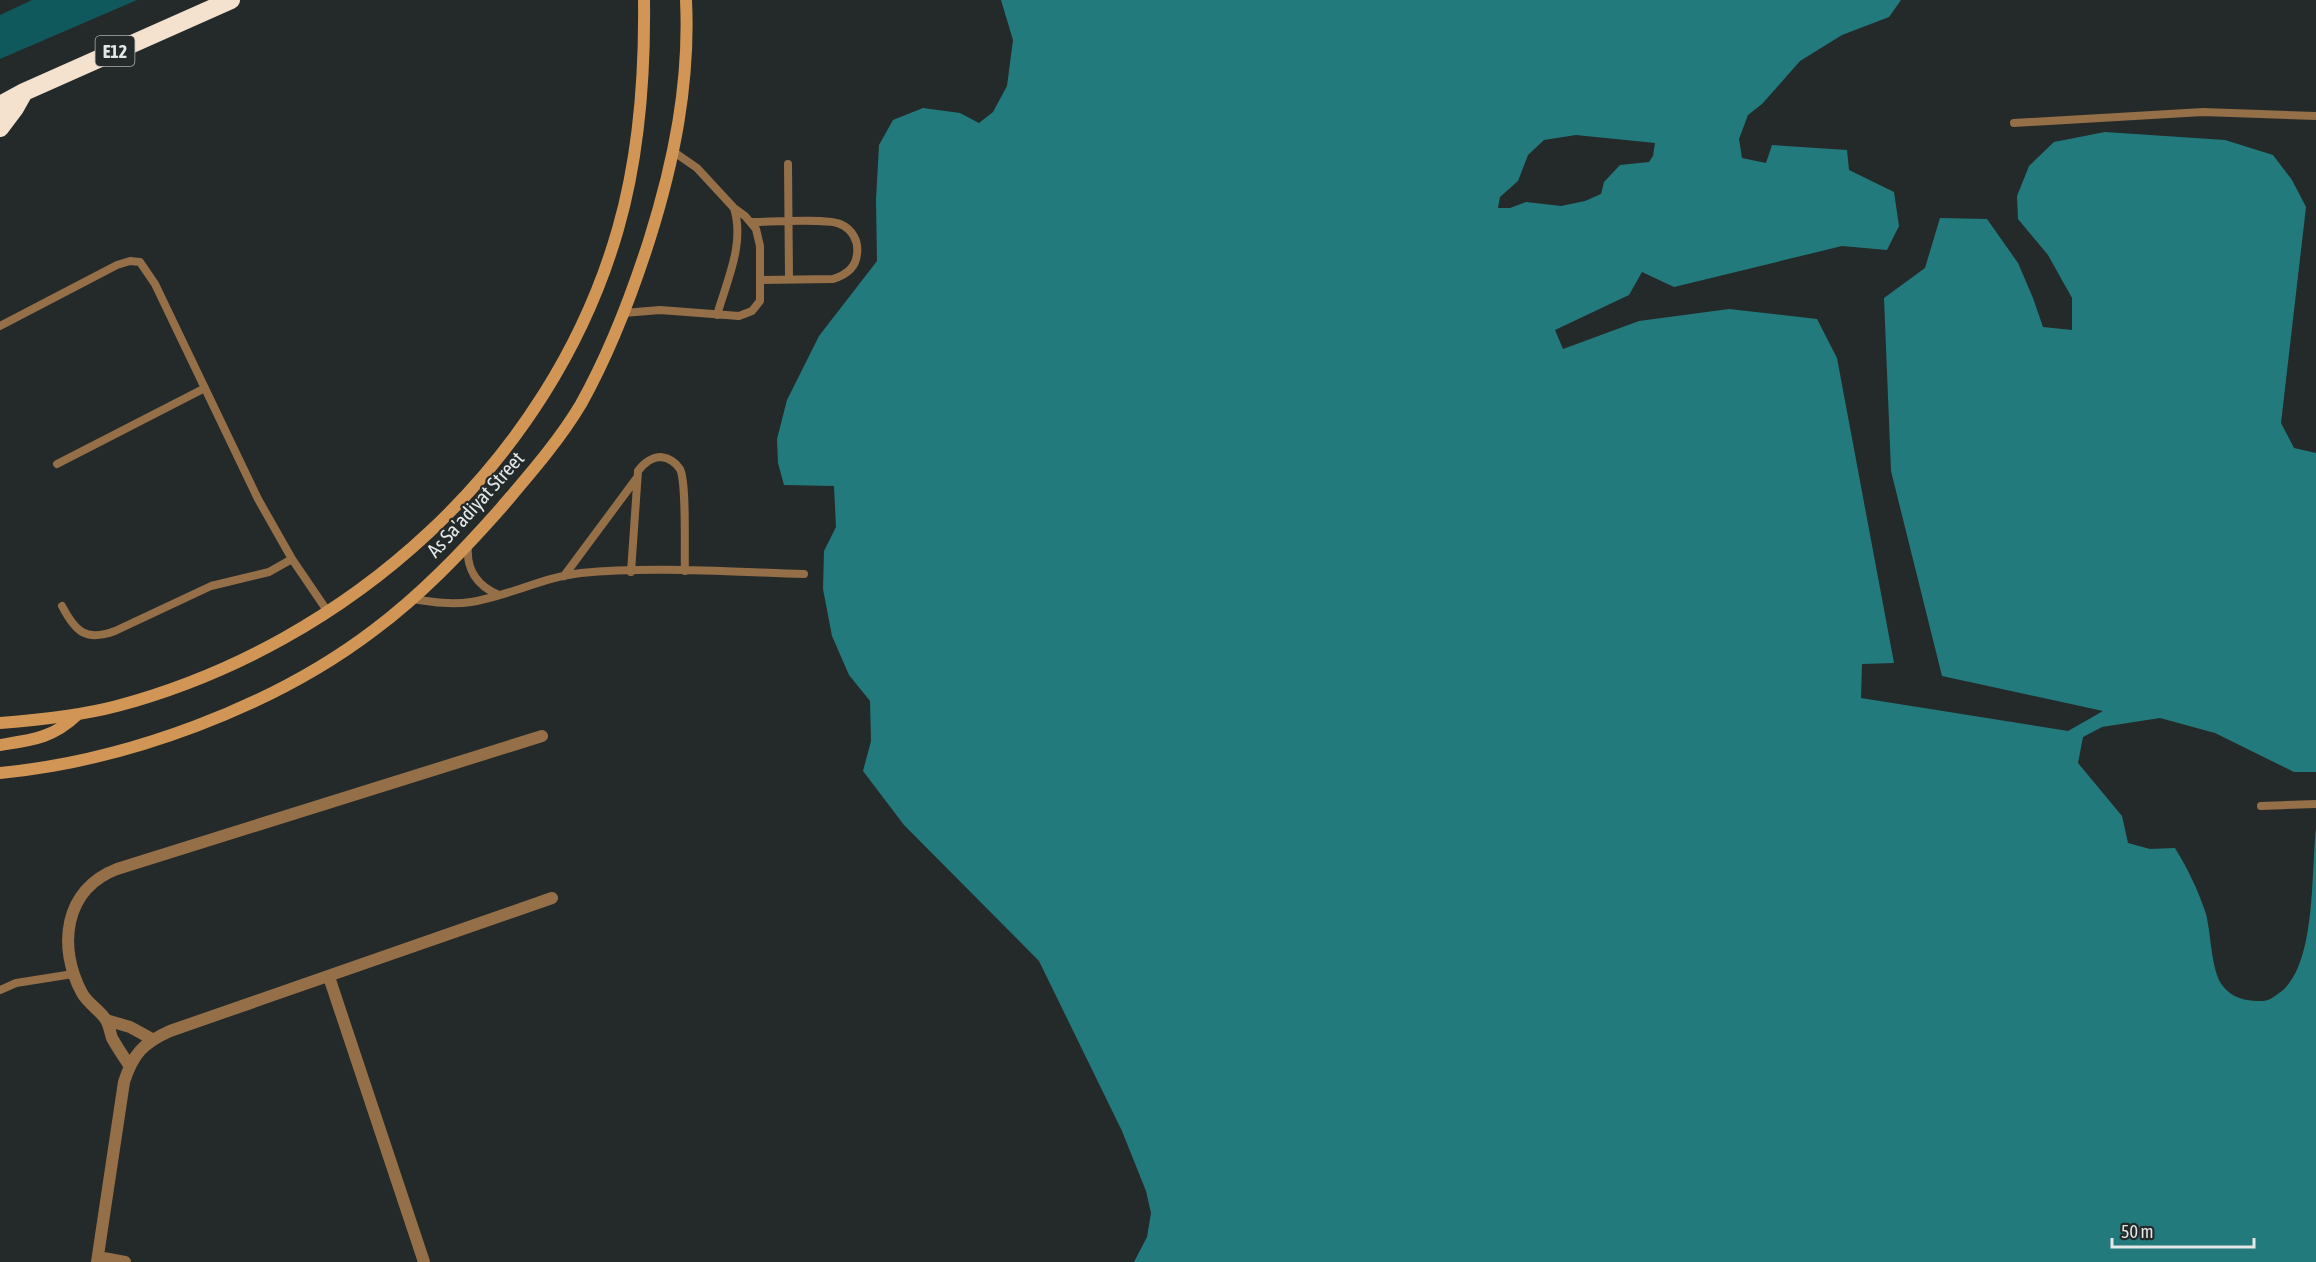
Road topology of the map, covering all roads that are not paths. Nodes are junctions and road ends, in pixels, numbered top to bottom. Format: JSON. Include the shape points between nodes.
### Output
{"nodes":[{"id":1,"x":231,"y":0,"type":"edge"},
{"id":2,"x":644,"y":0,"type":"edge"},
{"id":3,"x":686,"y":0,"type":"edge"},
{"id":4,"x":24,"y":92,"type":"junction"},
{"id":5,"x":0,"y":105,"type":"edge"},
{"id":6,"x":2316,"y":116,"type":"edge"},
{"id":7,"x":2014,"y":123,"type":"dead end"},
{"id":8,"x":0,"y":128,"type":"edge"},
{"id":9,"x":674,"y":152,"type":"junction"},
{"id":10,"x":788,"y":164,"type":"dead end"},
{"id":11,"x":734,"y":208,"type":"junction"},
{"id":12,"x":751,"y":222,"type":"junction"},
{"id":13,"x":789,"y":222,"type":"junction"},
{"id":14,"x":789,"y":279,"type":"junction"},
{"id":15,"x":760,"y":280,"type":"junction"},
{"id":16,"x":624,"y":313,"type":"junction"},
{"id":17,"x":717,"y":315,"type":"junction"},
{"id":18,"x":0,"y":326,"type":"edge"},
{"id":19,"x":205,"y":388,"type":"junction"},
{"id":20,"x":57,"y":464,"type":"dead end"},
{"id":21,"x":636,"y":479,"type":"junction"},
{"id":22,"x":468,"y":546,"type":"junction"},
{"id":23,"x":292,"y":559,"type":"junction"},
{"id":24,"x":685,"y":571,"type":"junction"},
{"id":25,"x":631,"y":572,"type":"junction"},
{"id":26,"x":804,"y":574,"type":"dead end"},
{"id":27,"x":564,"y":576,"type":"junction"},
{"id":28,"x":500,"y":595,"type":"junction"},
{"id":29,"x":412,"y":599,"type":"junction"},
{"id":30,"x":62,"y":606,"type":"dead end"},
{"id":31,"x":328,"y":612,"type":"junction"},
{"id":32,"x":77,"y":715,"type":"junction"},
{"id":33,"x":0,"y":723,"type":"edge"},
{"id":34,"x":542,"y":736,"type":"dead end"},
{"id":35,"x":0,"y":746,"type":"edge"},
{"id":36,"x":0,"y":773,"type":"edge"},
{"id":37,"x":2316,"y":804,"type":"edge"},
{"id":38,"x":2261,"y":806,"type":"dead end"},
{"id":39,"x":552,"y":898,"type":"dead end"},
{"id":40,"x":74,"y":974,"type":"junction"},
{"id":41,"x":329,"y":977,"type":"junction"},
{"id":42,"x":0,"y":990,"type":"edge"},
{"id":43,"x":106,"y":1020,"type":"junction"},
{"id":44,"x":152,"y":1039,"type":"junction"},
{"id":45,"x":129,"y":1065,"type":"junction"},
{"id":46,"x":97,"y":1259,"type":"edge"},
{"id":47,"x":125,"y":1262,"type":"edge"},
{"id":48,"x":424,"y":1262,"type":"edge"}],
"edges":[{"from":1,"to":4,"type":"highway","number":"E12"},
{"from":2,"to":31,"type":"street","name":"As Sa'adiyat Street","via":[[641,93],[627,193],[607,262],[564,357],[504,451],[463,499],[395,564]]},
{"from":3,"to":9,"type":"street","name":"As Sa'adiyat Street","via":[[685,81]]},
{"from":4,"to":5,"type":"highway","number":"E12"},
{"from":4,"to":8,"type":"highway"},
{"from":6,"to":7,"type":"lane","via":[[2203,112]]},
{"from":9,"to":11,"type":"lane","via":[[697,168]]},
{"from":9,"to":16,"type":"street","name":"As Sa'adiyat Street"},
{"from":10,"to":13,"type":"lane"},
{"from":11,"to":12,"type":"lane"},
{"from":11,"to":17,"type":"lane","via":[[738,242]]},
{"from":12,"to":13,"type":"lane"},
{"from":12,"to":15,"type":"lane","via":[[760,246]]},
{"from":13,"to":14,"type":"lane"},
{"from":13,"to":14,"type":"lane","via":[[840,224],[852,234],[858,248],[854,265],[842,277]]},
{"from":14,"to":15,"type":"lane"},
{"from":15,"to":17,"type":"lane","via":[[760,301],[752,311],[739,316]]},
{"from":16,"to":17,"type":"lane","via":[[660,310]]},
{"from":16,"to":22,"type":"street","name":"As Sa'adiyat Street","via":[[579,407],[542,459]]},
{"from":18,"to":19,"type":"lane","via":[[117,265],[140,262],[155,284]]},
{"from":19,"to":20,"type":"lane"},
{"from":19,"to":23,"type":"lane","via":[[258,499]]},
{"from":21,"to":24,"type":"lane","via":[[644,463],[652,459],[669,459],[681,471]]},
{"from":21,"to":25,"type":"lane"},
{"from":21,"to":27,"type":"lane"},
{"from":22,"to":28,"type":"lane","via":[[467,556],[480,585]]},
{"from":22,"to":29,"type":"street","name":"As Sa'adiyat Street"},
{"from":23,"to":30,"type":"lane","via":[[259,576],[212,586],[101,635],[78,630]]},
{"from":23,"to":31,"type":"lane"},
{"from":24,"to":25,"type":"lane"},
{"from":24,"to":26,"type":"lane"},
{"from":25,"to":27,"type":"lane"},
{"from":27,"to":28,"type":"lane"},
{"from":28,"to":29,"type":"lane","via":[[459,603]]},
{"from":29,"to":36,"type":"street","name":"As Sa'adiyat Street","via":[[340,654],[257,700],[166,736],[111,752]]},
{"from":31,"to":32,"type":"street","name":"As Sa'adiyat Street","via":[[246,658],[191,682]]},
{"from":32,"to":33,"type":"street","name":"As Sa'adiyat Street"},
{"from":32,"to":35,"type":"street","via":[[47,736]]},
{"from":34,"to":40,"type":"street","via":[[105,874],[84,890],[72,911],[69,935]]},
{"from":37,"to":38,"type":"lane"},
{"from":39,"to":41,"type":"street"},
{"from":40,"to":42,"type":"lane","via":[[16,983]]},
{"from":40,"to":43,"type":"street","via":[[84,996]]},
{"from":41,"to":44,"type":"street"},
{"from":41,"to":48,"type":"street"},
{"from":43,"to":44,"type":"street"},
{"from":43,"to":45,"type":"street"},
{"from":44,"to":45,"type":"street"},
{"from":45,"to":46,"type":"street","via":[[120,1100]]},
{"from":46,"to":47,"type":"street"}]}
